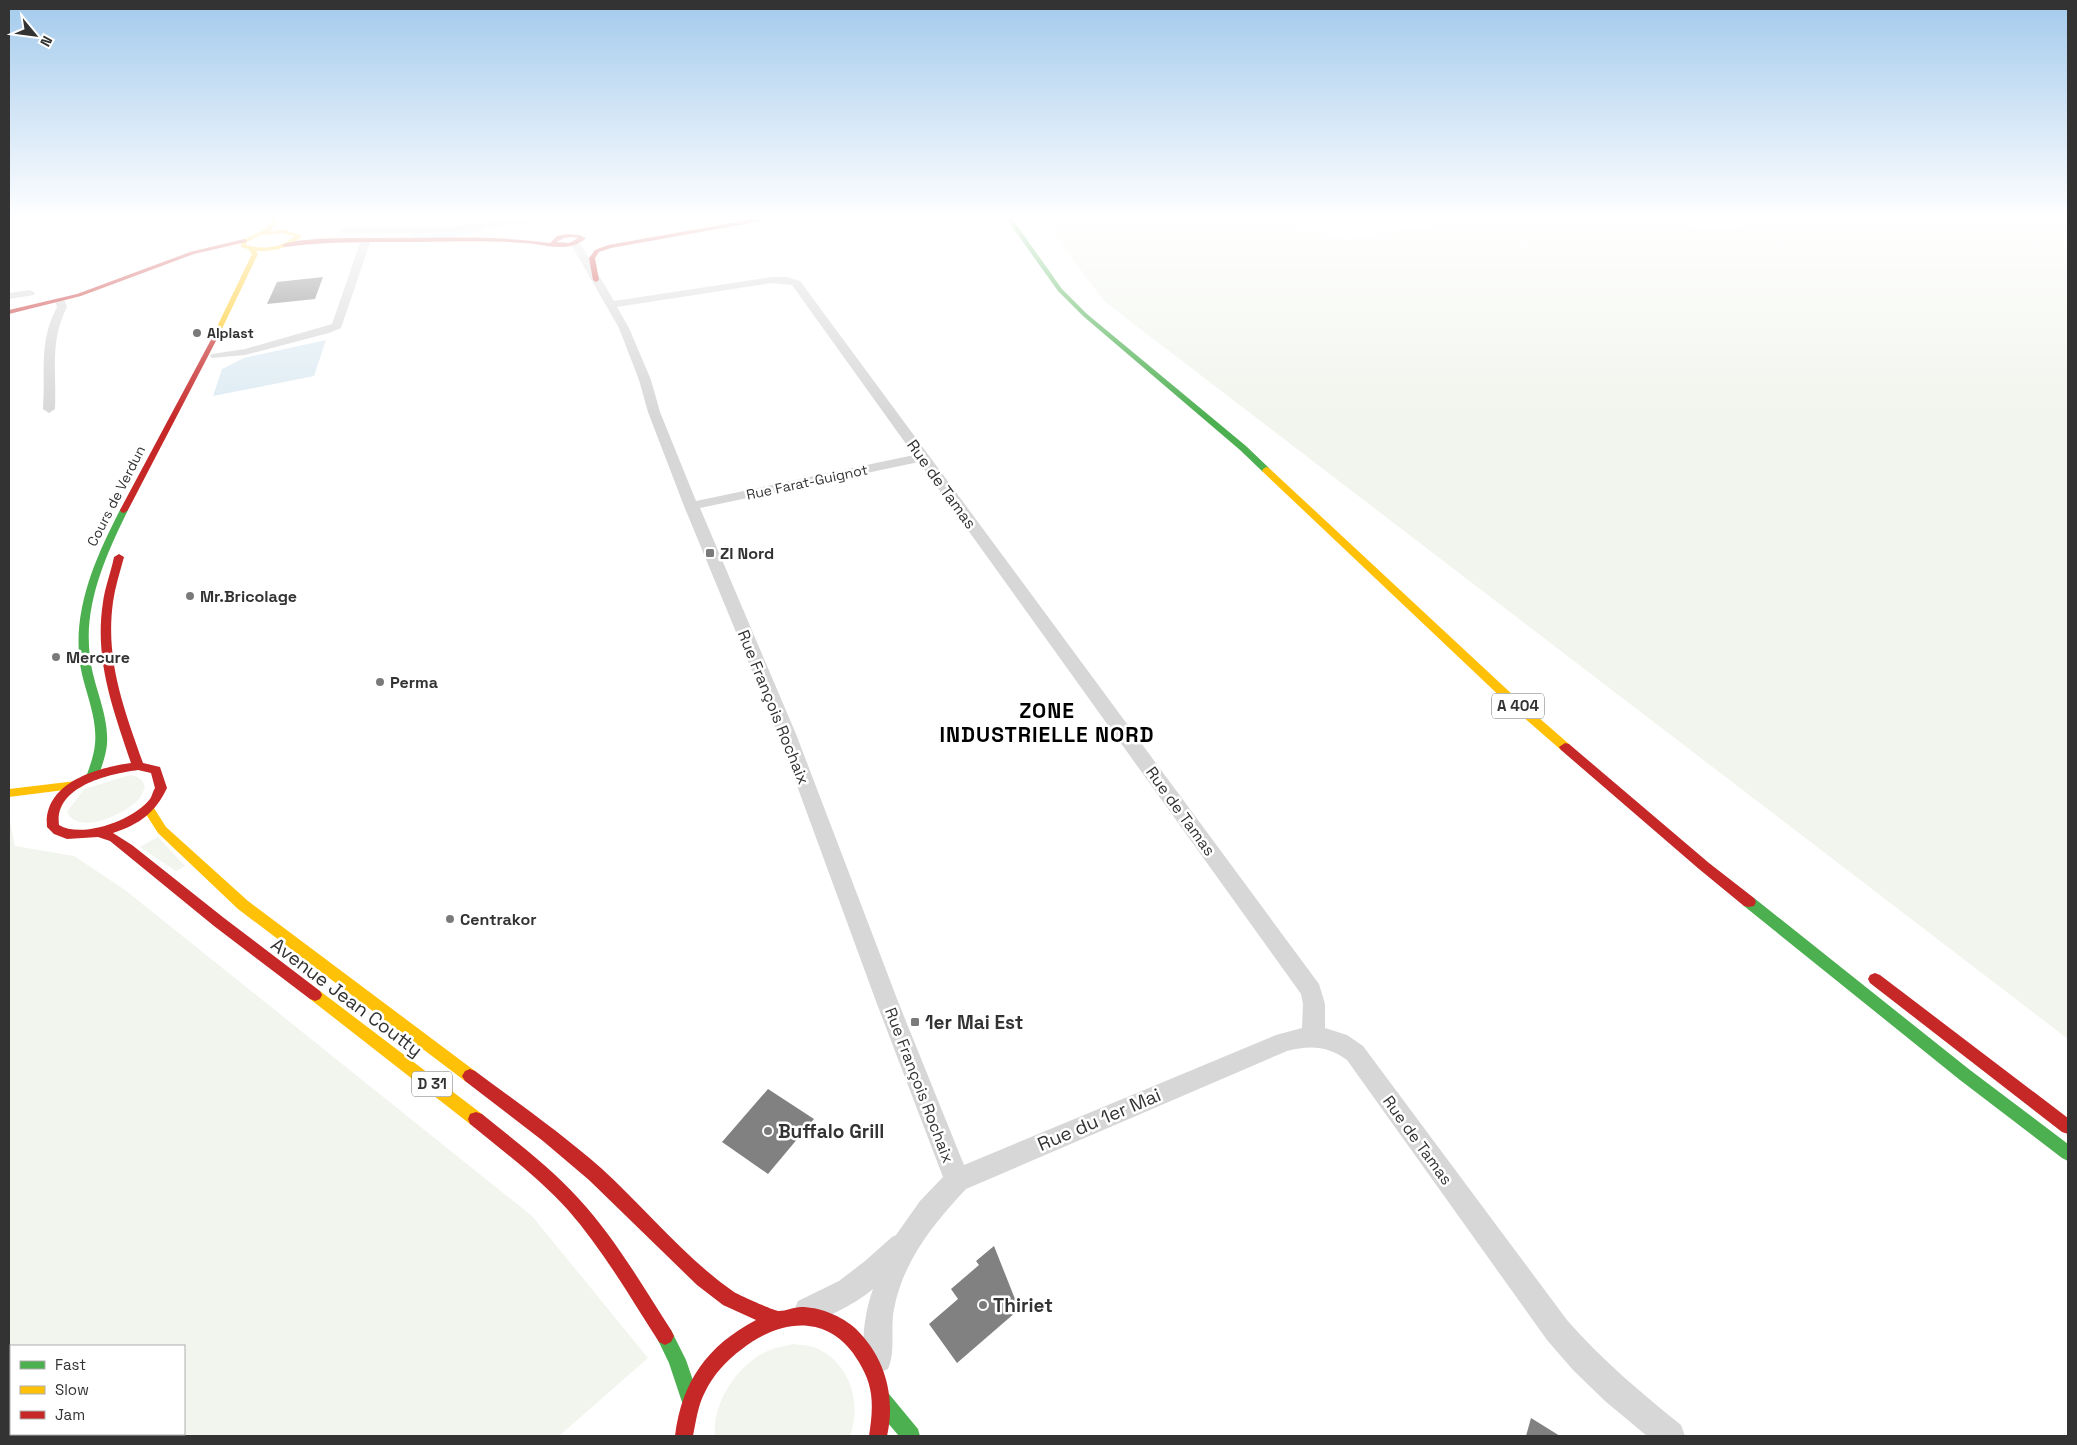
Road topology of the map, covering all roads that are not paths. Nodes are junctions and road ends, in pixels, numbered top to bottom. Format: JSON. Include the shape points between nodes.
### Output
{"nodes":[{"id":1,"x":112,"y":284,"type":"edge"},
{"id":2,"x":241,"y":284,"type":"edge"},
{"id":3,"x":253,"y":284,"type":"edge"},
{"id":4,"x":351,"y":284,"type":"edge"},
{"id":5,"x":599,"y":284,"type":"edge"},
{"id":6,"x":743,"y":284,"type":"edge"},
{"id":7,"x":797,"y":284,"type":"edge"},
{"id":8,"x":1056,"y":284,"type":"edge"},
{"id":9,"x":1069,"y":284,"type":"edge"},
{"id":10,"x":30,"y":293,"type":"dead end"},
{"id":11,"x":9,"y":296,"type":"edge"},
{"id":12,"x":60,"y":301,"type":"junction"},
{"id":13,"x":611,"y":305,"type":"junction"},
{"id":14,"x":9,"y":312,"type":"edge"},
{"id":15,"x":216,"y":356,"type":"junction"},
{"id":16,"x":49,"y":409,"type":"dead end"},
{"id":17,"x":172,"y":445,"type":"dead end"},
{"id":18,"x":1262,"y":450,"type":"dead end"},
{"id":19,"x":923,"y":458,"type":"junction"},
{"id":20,"x":150,"y":461,"type":"junction"},
{"id":21,"x":149,"y":489,"type":"dead end"},
{"id":22,"x":691,"y":506,"type":"junction"},
{"id":23,"x":122,"y":521,"type":"junction"},
{"id":24,"x":123,"y":546,"type":"dead end"},
{"id":25,"x":110,"y":587,"type":"junction"},
{"id":26,"x":138,"y":766,"type":"junction"},
{"id":27,"x":92,"y":777,"type":"junction"},
{"id":28,"x":76,"y":785,"type":"junction"},
{"id":29,"x":9,"y":793,"type":"edge"},
{"id":30,"x":9,"y":799,"type":"edge"},
{"id":31,"x":23,"y":804,"type":"dead end"},
{"id":32,"x":148,"y":808,"type":"junction"},
{"id":33,"x":99,"y":832,"type":"junction"},
{"id":34,"x":1865,"y":972,"type":"dead end"},
{"id":35,"x":1313,"y":1036,"type":"junction"},
{"id":36,"x":2068,"y":1127,"type":"edge"},
{"id":37,"x":2068,"y":1153,"type":"edge"},
{"id":38,"x":957,"y":1180,"type":"junction"},
{"id":39,"x":908,"y":1239,"type":"junction"},
{"id":40,"x":787,"y":1317,"type":"junction"},
{"id":41,"x":877,"y":1375,"type":"junction"},
{"id":42,"x":882,"y":1401,"type":"junction"},
{"id":43,"x":691,"y":1402,"type":"junction"},
{"id":44,"x":684,"y":1436,"type":"edge"},
{"id":45,"x":878,"y":1436,"type":"edge"},
{"id":46,"x":910,"y":1436,"type":"edge"},
{"id":47,"x":1670,"y":1436,"type":"edge"}],
"edges":[{"from":1,"to":12,"type":"main road"},
{"from":2,"to":20,"type":"main road","name":"Cours de Verdun"},
{"from":3,"to":15,"type":"main road","name":"Cours de Verdun"},
{"from":4,"to":15,"type":"street","via":[[337,326],[245,352]]},
{"from":5,"to":13,"type":"street","name":"Rue François Rochaix"},
{"from":6,"to":13,"type":"street","name":"Rue de Tamas"},
{"from":7,"to":19,"type":"street","name":"Rue de Tamas"},
{"from":8,"to":37,"type":"main road","number":"A 404","via":[[1085,316],[1243,448],[1510,699],[1704,866],[1965,1075]]},
{"from":9,"to":18,"type":"main road","via":[[1094,312]]},
{"from":10,"to":11,"type":"street"},
{"from":12,"to":14,"type":"main road"},
{"from":12,"to":16,"type":"street","via":[[62,307],[54,325],[50,350]]},
{"from":13,"to":22,"type":"street","name":"Rue François Rochaix","via":[[627,337]]},
{"from":15,"to":17,"type":"main road","name":"Cours de Verdun"},
{"from":19,"to":22,"type":"street","name":"Rue Farat-Guignot"},
{"from":19,"to":35,"type":"street","name":"Rue de Tamas","via":[[1311,991]]},
{"from":20,"to":21,"type":"main road","via":[[150,472],[144,485]]},
{"from":20,"to":23,"type":"main road","name":"Cours de Verdun"},
{"from":22,"to":38,"type":"street","name":"Rue François Rochaix","via":[[787,734]]},
{"from":23,"to":25,"type":"main road","via":[[101,582]]},
{"from":23,"to":27,"type":"main road","name":"Cours de Verdun","via":[[95,573],[85,630],[84,662],[98,716],[101,750]]},
{"from":24,"to":25,"type":"main road","name":"Cours de Verdun"},
{"from":25,"to":26,"type":"main road","name":"Cours de Verdun","via":[[109,680]]},
{"from":26,"to":27,"type":"main road"},
{"from":26,"to":32,"type":"main road","via":[[156,770],[162,780],[160,792]]},
{"from":27,"to":28,"type":"main road"},
{"from":28,"to":29,"type":"main road"},
{"from":28,"to":33,"type":"main road","via":[[48,811],[51,825],[58,832],[72,836]]},
{"from":30,"to":31,"type":"main road"},
{"from":32,"to":33,"type":"main road","via":[[124,823]]},
{"from":32,"to":40,"type":"main road","name":"Avenue Jean Coutty","number":"D 31","via":[[162,830],[243,905],[549,1136],[595,1174],[703,1279],[729,1299]]},
{"from":33,"to":43,"type":"main road","name":"Avenue Jean Coutty","number":"D 31","via":[[128,848],[549,1179],[611,1252],[665,1336]]},
{"from":34,"to":36,"type":"main road"},
{"from":35,"to":38,"type":"street","name":"Rue du 1er Mai","via":[[1284,1042]]},
{"from":35,"to":47,"type":"street","name":"Rue de Tamas","via":[[1346,1045],[1355,1053],[1557,1330],[1614,1392]]},
{"from":38,"to":39,"type":"street","name":"Rue du 1er Mai"},
{"from":39,"to":40,"type":"street","name":"Rue du 1er Mai","via":[[849,1291]]},
{"from":39,"to":41,"type":"street","name":"Rue du 1er Mai","via":[[880,1309]]},
{"from":40,"to":41,"type":"main road","via":[[824,1319],[846,1331],[865,1350]]},
{"from":40,"to":43,"type":"main road","via":[[749,1330],[725,1348],[705,1373]]},
{"from":41,"to":42,"type":"main road"},
{"from":42,"to":45,"type":"main road"},
{"from":42,"to":46,"type":"main road"},
{"from":43,"to":44,"type":"main road"}]}
